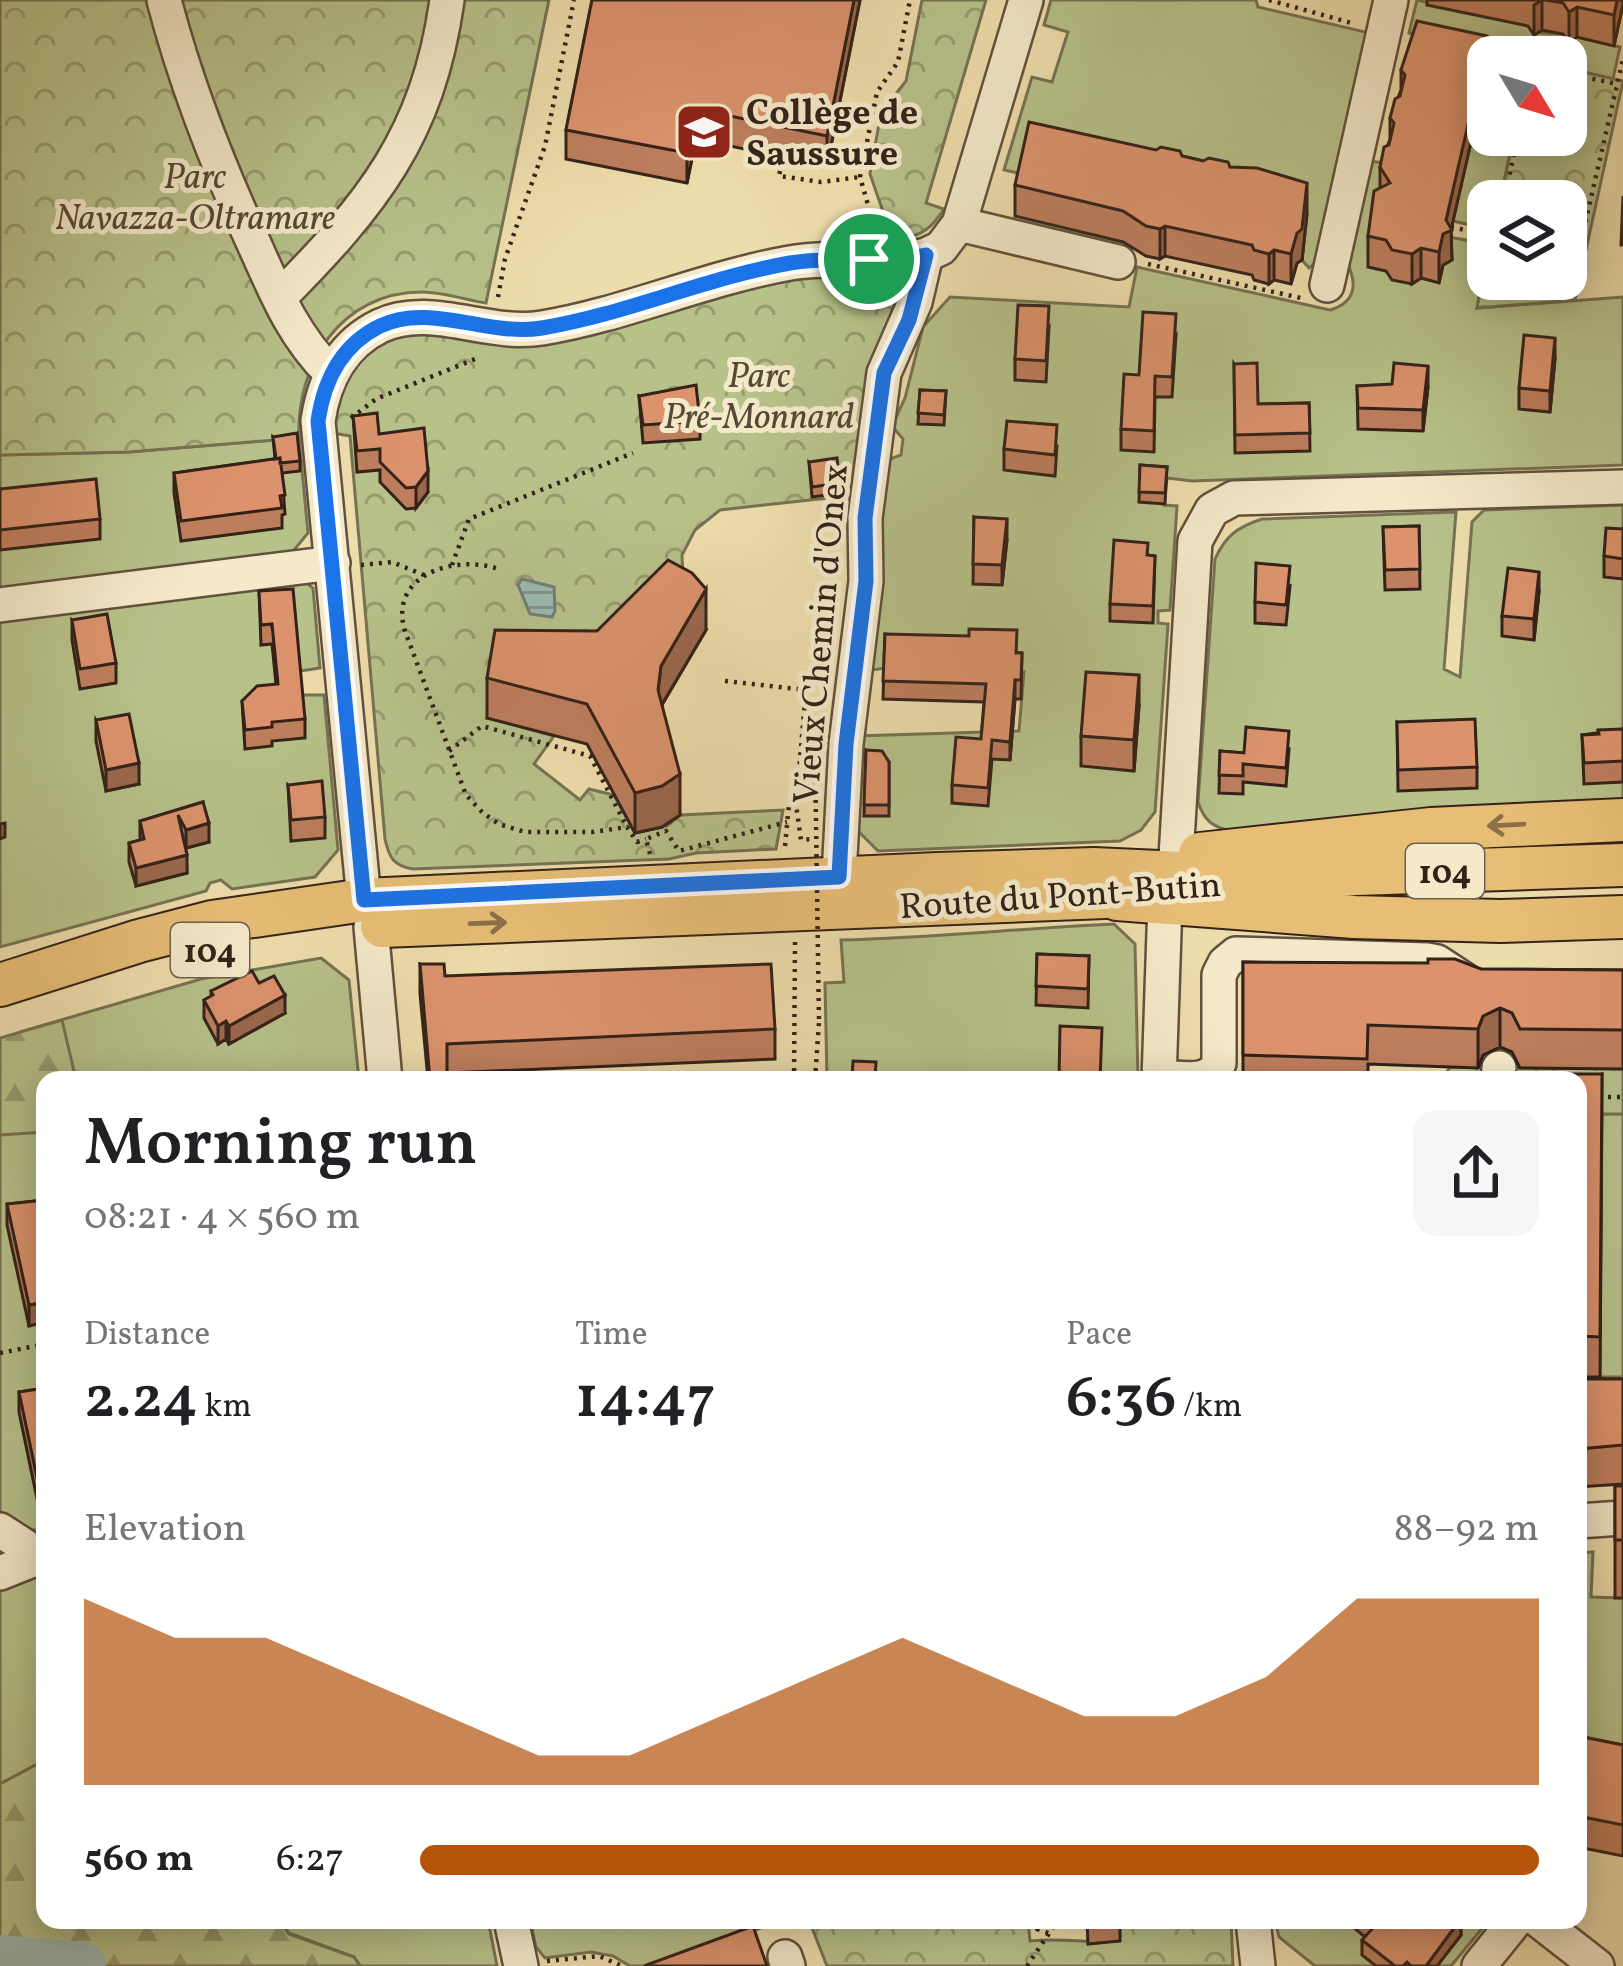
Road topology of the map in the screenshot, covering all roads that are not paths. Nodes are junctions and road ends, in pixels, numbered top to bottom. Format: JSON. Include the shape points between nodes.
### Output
{"nodes":[{"id":1,"x":164,"y":0,"type":"edge"},
{"id":2,"x":447,"y":0,"type":"edge"},
{"id":3,"x":1026,"y":0,"type":"edge"},
{"id":4,"x":1391,"y":0,"type":"edge"},
{"id":5,"x":958,"y":224,"type":"junction"},
{"id":6,"x":926,"y":255,"type":"junction"},
{"id":7,"x":1125,"y":261,"type":"road end"},
{"id":8,"x":1327,"y":285,"type":"road end"},
{"id":9,"x":279,"y":298,"type":"junction"},
{"id":10,"x":332,"y":373,"type":"junction"},
{"id":11,"x":1623,"y":487,"type":"edge"},
{"id":12,"x":344,"y":564,"type":"junction"},
{"id":13,"x":0,"y":605,"type":"edge"},
{"id":14,"x":1623,"y":820,"type":"edge"},
{"id":15,"x":1176,"y":857,"type":"junction"},
{"id":16,"x":1623,"y":865,"type":"edge"},
{"id":17,"x":839,"y":877,"type":"junction"},
{"id":18,"x":1093,"y":884,"type":"junction"},
{"id":19,"x":1165,"y":902,"type":"junction"},
{"id":20,"x":368,"y":914,"type":"junction"},
{"id":21,"x":1623,"y":917,"type":"edge"},
{"id":22,"x":1353,"y":936,"type":"junction"},
{"id":23,"x":51,"y":981,"type":"junction"},
{"id":24,"x":0,"y":985,"type":"edge"},
{"id":25,"x":1498,"y":987,"type":"edge"},
{"id":26,"x":0,"y":1011,"type":"edge"},
{"id":27,"x":384,"y":1071,"type":"edge"},
{"id":28,"x":1159,"y":1071,"type":"edge"},
{"id":29,"x":1215,"y":1071,"type":"edge"},
{"id":30,"x":1623,"y":1518,"type":"edge"},
{"id":31,"x":1587,"y":1521,"type":"edge"},
{"id":32,"x":0,"y":1530,"type":"edge"},
{"id":33,"x":36,"y":1552,"type":"edge"},
{"id":34,"x":36,"y":1559,"type":"edge"},
{"id":35,"x":0,"y":1574,"type":"edge"},
{"id":36,"x":514,"y":1929,"type":"edge"},
{"id":37,"x":1255,"y":1929,"type":"edge"},
{"id":38,"x":1509,"y":1929,"type":"edge"},
{"id":39,"x":1550,"y":1929,"type":"edge"},
{"id":40,"x":520,"y":1960,"type":"edge"},
{"id":41,"x":1261,"y":1965,"type":"edge"},
{"id":42,"x":1479,"y":1966,"type":"edge"},
{"id":43,"x":1597,"y":1966,"type":"edge"}],
"edges":[{"from":1,"to":9,"type":"street","via":[[208,138]]},
{"from":2,"to":9,"type":"street","via":[[430,81],[396,159],[340,237]]},
{"from":3,"to":5,"type":"street"},
{"from":4,"to":8,"type":"street"},
{"from":5,"to":6,"type":"street"},
{"from":5,"to":7,"type":"street"},
{"from":6,"to":10,"type":"street","via":[[790,263],[542,328],[401,319],[349,346]]},
{"from":6,"to":17,"type":"street","name":"Vieux Chemin d'Onex","via":[[884,373],[865,518],[866,581],[831,750]]},
{"from":9,"to":10,"type":"street"},
{"from":10,"to":12,"type":"street","via":[[318,421]]},
{"from":11,"to":15,"type":"street","via":[[1234,498],[1212,510],[1195,541]]},
{"from":12,"to":13,"type":"street"},
{"from":12,"to":20,"type":"street"},
{"from":14,"to":15,"type":"main road","one_way":true,"via":[[1431,829]]},
{"from":15,"to":18,"type":"main road"},
{"from":16,"to":18,"type":"main road","name":"Route du Pont-Butin","number":"104"},
{"from":17,"to":18,"type":"main road","name":"Route du Pont-Butin","number":"104"},
{"from":17,"to":20,"type":"main road","name":"Route du Pont-Butin","number":"104"},
{"from":18,"to":19,"type":"main road"},
{"from":20,"to":18,"type":"main road","name":"Route du Pont-Butin","number":"104","one_way":true},
{"from":19,"to":22,"type":"main road"},
{"from":19,"to":28,"type":"street"},
{"from":20,"to":23,"type":"main road","name":"Route du Pont-Butin","number":"104","via":[[212,922]]},
{"from":20,"to":27,"type":"street"},
{"from":21,"to":22,"type":"main road"},
{"from":22,"to":25,"type":"street"},
{"from":22,"to":29,"type":"street","via":[[1236,954],[1225,963]]},
{"from":23,"to":24,"type":"main road","name":"Route du Pont-Butin","number":"104"},
{"from":23,"to":26,"type":"main road","name":"Route du Pont-Butin","number":"104"},
{"from":30,"to":31,"type":"street"},
{"from":32,"to":33,"type":"street"},
{"from":34,"to":35,"type":"street"},
{"from":36,"to":40,"type":"street"},
{"from":37,"to":41,"type":"street"},
{"from":38,"to":42,"type":"street"},
{"from":39,"to":43,"type":"street"}]}
